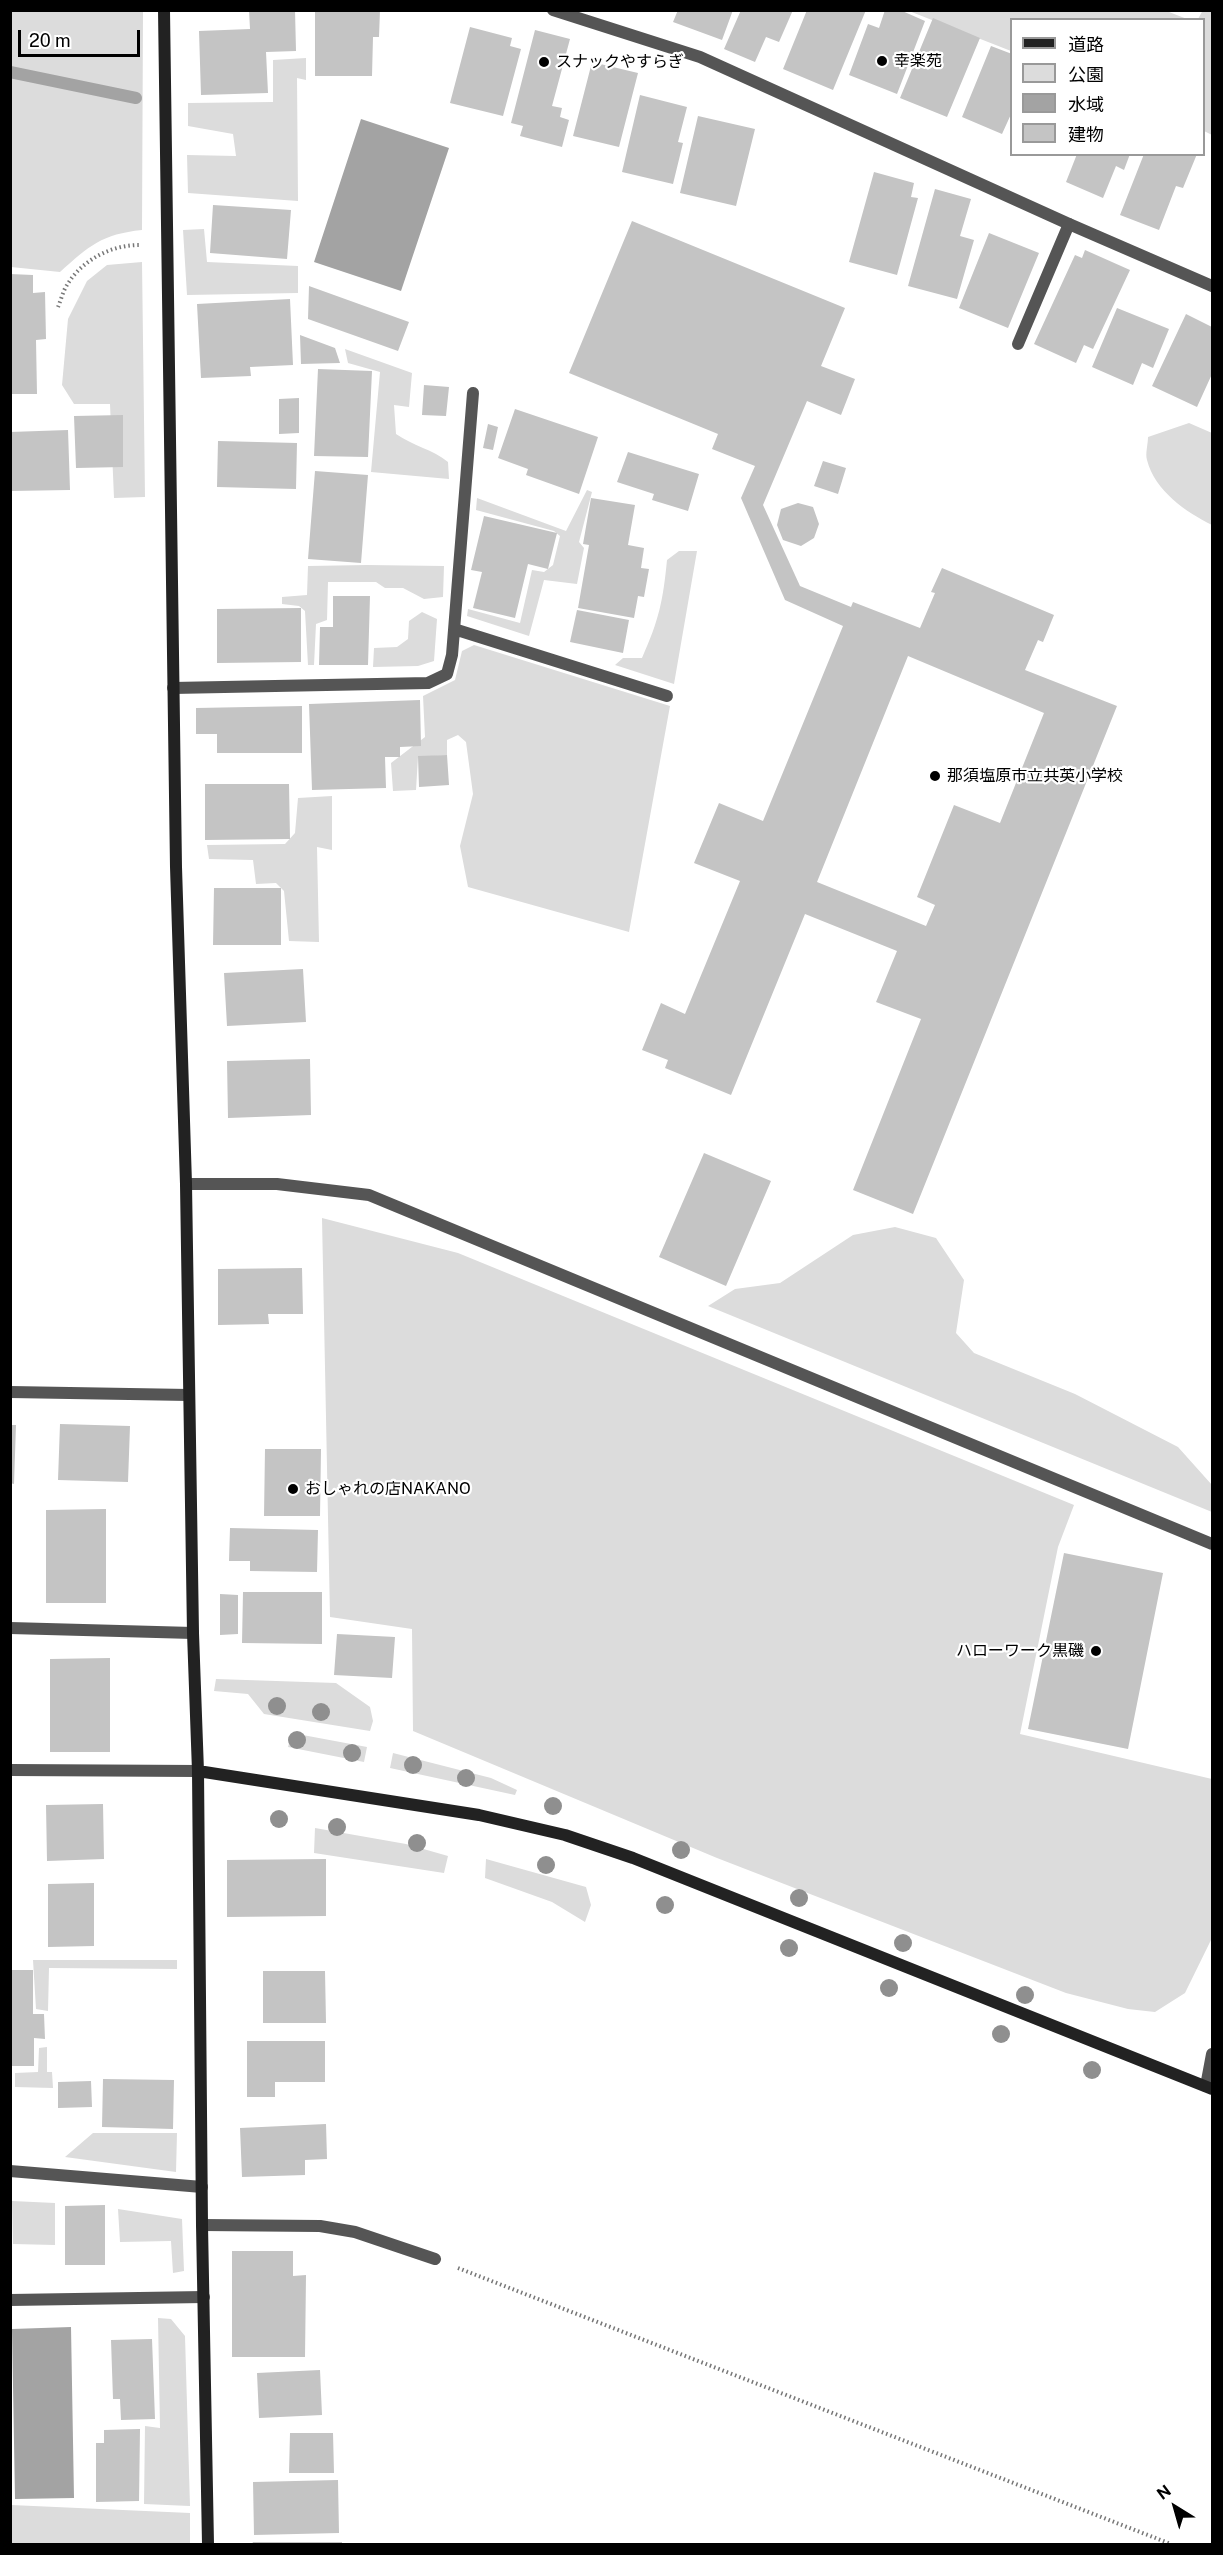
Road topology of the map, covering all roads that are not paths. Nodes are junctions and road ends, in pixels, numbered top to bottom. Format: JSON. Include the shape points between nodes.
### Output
{"nodes":[{"id":1,"x":164,"y":10,"type":"edge"},
{"id":2,"x":553,"y":10,"type":"edge"},
{"id":3,"x":1069,"y":224,"type":"junction"},
{"id":4,"x":1212,"y":285,"type":"edge"},
{"id":5,"x":1018,"y":344,"type":"dead end"},
{"id":6,"x":473,"y":393,"type":"dead end"},
{"id":7,"x":454,"y":629,"type":"junction"},
{"id":8,"x":173,"y":688,"type":"junction"},
{"id":9,"x":667,"y":696,"type":"dead end"},
{"id":10,"x":186,"y":1185,"type":"junction"},
{"id":11,"x":10,"y":1392,"type":"edge"},
{"id":12,"x":189,"y":1395,"type":"junction"},
{"id":13,"x":1212,"y":1544,"type":"edge"},
{"id":14,"x":10,"y":1628,"type":"edge"},
{"id":15,"x":193,"y":1633,"type":"junction"},
{"id":16,"x":10,"y":1770,"type":"edge"},
{"id":17,"x":198,"y":1771,"type":"junction"},
{"id":18,"x":1212,"y":2054,"type":"edge"},
{"id":19,"x":1209,"y":2087,"type":"edge"},
{"id":20,"x":10,"y":2171,"type":"edge"},
{"id":21,"x":202,"y":2187,"type":"junction"},
{"id":22,"x":202,"y":2225,"type":"junction"},
{"id":23,"x":435,"y":2259,"type":"road end"},
{"id":24,"x":204,"y":2297,"type":"junction"},
{"id":25,"x":10,"y":2300,"type":"edge"},
{"id":26,"x":208,"y":2544,"type":"edge"}],
"edges":[{"from":1,"to":8,"type":"street"},
{"from":2,"to":3,"type":"street","via":[[700,57]]},
{"from":3,"to":4,"type":"street"},
{"from":3,"to":5,"type":"street"},
{"from":6,"to":7,"type":"street"},
{"from":7,"to":8,"type":"street","via":[[447,674],[428,683]]},
{"from":7,"to":9,"type":"street"},
{"from":8,"to":10,"type":"street"},
{"from":10,"to":12,"type":"street"},
{"from":10,"to":13,"type":"street","via":[[277,1184],[369,1196]]},
{"from":11,"to":12,"type":"street"},
{"from":12,"to":15,"type":"street"},
{"from":14,"to":15,"type":"street"},
{"from":15,"to":17,"type":"street"},
{"from":16,"to":17,"type":"street"},
{"from":17,"to":19,"type":"street","via":[[479,1815],[565,1835],[633,1858]]},
{"from":17,"to":21,"type":"street"},
{"from":18,"to":19,"type":"street"},
{"from":20,"to":21,"type":"street"},
{"from":21,"to":22,"type":"street"},
{"from":22,"to":23,"type":"street","via":[[320,2226],[355,2232]]},
{"from":22,"to":24,"type":"street"},
{"from":24,"to":25,"type":"street"},
{"from":24,"to":26,"type":"street"}]}
